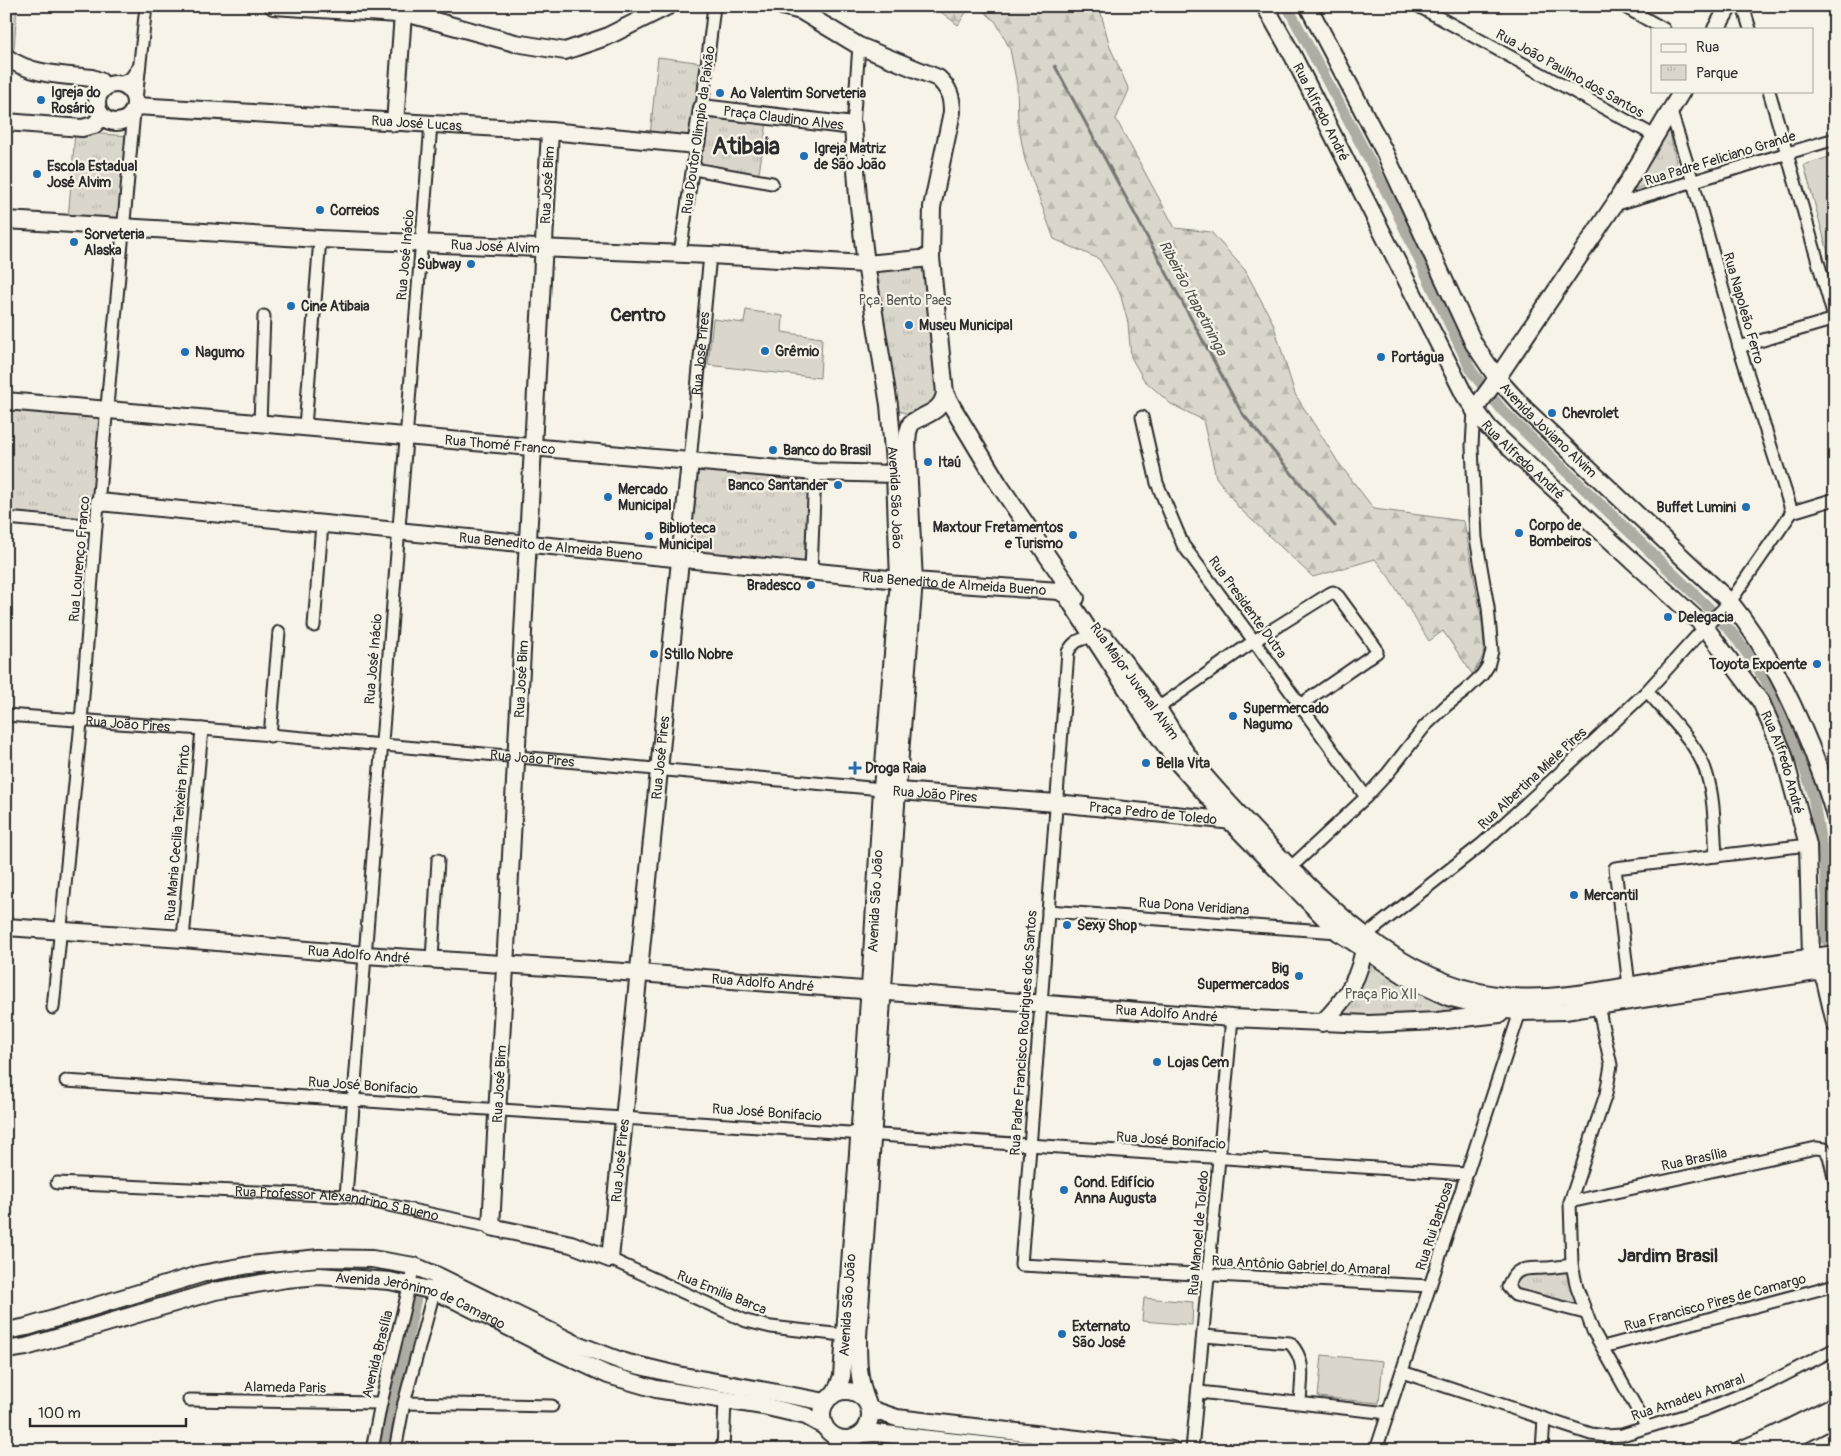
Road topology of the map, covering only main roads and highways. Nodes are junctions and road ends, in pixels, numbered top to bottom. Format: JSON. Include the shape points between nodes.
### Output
{"nodes":[{"id":1,"x":273,"y":6,"type":"edge"},
{"id":2,"x":668,"y":6,"type":"edge"},
{"id":3,"x":782,"y":6,"type":"edge"},
{"id":4,"x":1265,"y":6,"type":"edge"},
{"id":5,"x":1308,"y":6,"type":"edge"},
{"id":6,"x":1729,"y":6,"type":"edge"},
{"id":7,"x":308,"y":8,"type":"edge"},
{"id":8,"x":416,"y":12,"type":"edge"},
{"id":9,"x":1717,"y":28,"type":"edge"},
{"id":10,"x":6,"y":57,"type":"edge"},
{"id":11,"x":111,"y":86,"type":"junction"},
{"id":12,"x":1681,"y":92,"type":"edge"},
{"id":13,"x":135,"y":106,"type":"junction"},
{"id":14,"x":702,"y":108,"type":"joint"},
{"id":15,"x":102,"y":117,"type":"junction"},
{"id":16,"x":6,"y":122,"type":"edge"},
{"id":17,"x":395,"y":123,"type":"junction"},
{"id":18,"x":550,"y":131,"type":"junction"},
{"id":19,"x":696,"y":145,"type":"joint"},
{"id":20,"x":6,"y":220,"type":"edge"},
{"id":21,"x":544,"y":249,"type":"junction"},
{"id":22,"x":932,"y":258,"type":"junction"},
{"id":23,"x":866,"y":264,"type":"junction"},
{"id":24,"x":1483,"y":358,"type":"junction"},
{"id":25,"x":1508,"y":362,"type":"junction"},
{"id":26,"x":1494,"y":382,"type":"junction"},
{"id":27,"x":946,"y":393,"type":"junction"},
{"id":28,"x":1512,"y":394,"type":"junction"},
{"id":29,"x":6,"y":401,"type":"edge"},
{"id":30,"x":889,"y":404,"type":"junction"},
{"id":31,"x":1476,"y":406,"type":"junction"},
{"id":32,"x":918,"y":419,"type":"junction"},
{"id":33,"x":533,"y":447,"type":"junction"},
{"id":34,"x":690,"y":461,"type":"junction"},
{"id":35,"x":894,"y":474,"type":"junction"},
{"id":36,"x":99,"y":502,"type":"road end"},
{"id":37,"x":528,"y":544,"type":"junction"},
{"id":38,"x":680,"y":558,"type":"junction"},
{"id":39,"x":1057,"y":571,"type":"junction"},
{"id":40,"x":907,"y":580,"type":"junction"},
{"id":41,"x":1041,"y":590,"type":"junction"},
{"id":42,"x":1063,"y":593,"type":"joint"},
{"id":43,"x":1097,"y":635,"type":"junction"},
{"id":44,"x":889,"y":790,"type":"junction"},
{"id":45,"x":1056,"y":803,"type":"joint"},
{"id":46,"x":1835,"y":818,"type":"edge"},
{"id":47,"x":1229,"y":820,"type":"junction"},
{"id":48,"x":1248,"y":824,"type":"junction"},
{"id":49,"x":1287,"y":873,"type":"junction"},
{"id":50,"x":6,"y":927,"type":"edge"},
{"id":51,"x":1364,"y":943,"type":"junction"},
{"id":52,"x":1835,"y":954,"type":"edge"},
{"id":53,"x":505,"y":964,"type":"junction"},
{"id":54,"x":1822,"y":966,"type":"edge"},
{"id":55,"x":639,"y":973,"type":"junction"},
{"id":56,"x":876,"y":991,"type":"junction"},
{"id":57,"x":1520,"y":1012,"type":"junction"},
{"id":58,"x":1322,"y":1023,"type":"junction"},
{"id":59,"x":1835,"y":1023,"type":"edge"},
{"id":60,"x":491,"y":1227,"type":"joint"},
{"id":61,"x":610,"y":1259,"type":"joint"},
{"id":62,"x":436,"y":1284,"type":"junction"},
{"id":63,"x":6,"y":1331,"type":"edge"},
{"id":64,"x":851,"y":1336,"type":"junction"},
{"id":65,"x":6,"y":1350,"type":"edge"},
{"id":66,"x":829,"y":1399,"type":"junction"},
{"id":67,"x":1835,"y":1405,"type":"edge"},
{"id":68,"x":868,"y":1406,"type":"junction"},
{"id":69,"x":1835,"y":1418,"type":"edge"},
{"id":70,"x":827,"y":1429,"type":"junction"},
{"id":71,"x":857,"y":1440,"type":"edge"},
{"id":72,"x":838,"y":1450,"type":"edge"},
{"id":73,"x":1026,"y":1450,"type":"edge"},
{"id":74,"x":1172,"y":1450,"type":"edge"},
{"id":75,"x":1740,"y":1450,"type":"edge"},
{"id":76,"x":1772,"y":1450,"type":"edge"}],
"edges":[{"from":1,"to":7,"type":"main road"},
{"from":2,"to":8,"type":"main road","via":[[606,37],[565,51],[515,43]]},
{"from":3,"to":22,"type":"main road","name":"Rua Major Juvenal Alvim","via":[[801,11],[859,46],[938,78],[945,84],[952,100],[952,112],[932,207]]},
{"from":4,"to":31,"type":"main road","name":"Rua Alfredo André","via":[[1368,201],[1444,357]]},
{"from":5,"to":24,"type":"main road","name":"Avenida Joviano Alvim","via":[[1384,151]]},
{"from":6,"to":9,"type":"main road"},
{"from":7,"to":8,"type":"main road"},
{"from":8,"to":17,"type":"main road"},
{"from":10,"to":11,"type":"main road","via":[[35,71],[92,78]]},
{"from":11,"to":13,"type":"main road","via":[[130,89]]},
{"from":11,"to":15,"type":"main road","via":[[100,92],[97,105]]},
{"from":12,"to":25,"type":"main road","via":[[1614,205]]},
{"from":13,"to":15,"type":"main road","via":[[131,117],[120,123]]},
{"from":13,"to":17,"type":"main road","name":"Rua José Lucas"},
{"from":14,"to":19,"type":"main road","name":"Rua Doutor Olimpio da Paixão"},
{"from":14,"to":23,"type":"main road","name":"Praça Claudino Alves","via":[[853,126]]},
{"from":15,"to":16,"type":"main road","via":[[94,125],[82,128]]},
{"from":17,"to":18,"type":"main road","name":"Rua José Lucas"},
{"from":18,"to":19,"type":"main road","name":"Rua José Lucas"},
{"from":18,"to":21,"type":"main road","name":"Rua José Bim"},
{"from":20,"to":21,"type":"main road","name":"Rua José Alvim"},
{"from":21,"to":23,"type":"main road","name":"Rua José Alvim"},
{"from":21,"to":33,"type":"main road","name":"Rua José Bim"},
{"from":22,"to":23,"type":"main road","name":"Rua José Alvim"},
{"from":22,"to":27,"type":"main road","name":"Rua Major Juvenal Alvim"},
{"from":23,"to":30,"type":"main road","name":"Avenida São João"},
{"from":24,"to":25,"type":"main road"},
{"from":24,"to":26,"type":"main road","name":"Avenida Joviano Alvim"},
{"from":25,"to":26,"type":"main road"},
{"from":25,"to":28,"type":"main road","via":[[1508,383]]},
{"from":26,"to":28,"type":"main road","name":"Avenida Joviano Alvim"},
{"from":26,"to":31,"type":"main road"},
{"from":27,"to":32,"type":"main road","via":[[934,412]]},
{"from":27,"to":39,"type":"main road","name":"Rua Major Juvenal Alvim","via":[[998,483]]},
{"from":28,"to":46,"type":"main road","name":"Avenida Joviano Alvim","via":[[1747,623],[1782,682],[1819,767]]},
{"from":29,"to":33,"type":"main road","name":"Rua Thomé Franco"},
{"from":30,"to":32,"type":"main road"},
{"from":30,"to":35,"type":"main road","name":"Avenida São João"},
{"from":31,"to":54,"type":"main road","name":"Rua Alfredo André","via":[[1490,428],[1513,451],[1707,625],[1760,702],[1784,752],[1808,845]]},
{"from":32,"to":40,"type":"main road","name":"Avenida São João","via":[[911,423],[907,444]]},
{"from":33,"to":34,"type":"main road","name":"Rua Thomé Franco"},
{"from":33,"to":37,"type":"main road","name":"Rua José Bim"},
{"from":34,"to":35,"type":"main road","name":"Rua Thomé Franco","via":[[815,472]]},
{"from":34,"to":38,"type":"main road","name":"Rua José Pires"},
{"from":35,"to":40,"type":"main road","name":"Avenida São João"},
{"from":36,"to":37,"type":"main road","name":"Rua Benedito de Almeida Bueno"},
{"from":37,"to":38,"type":"main road","name":"Rua Benedito de Almeida Bueno"},
{"from":37,"to":53,"type":"main road","name":"Rua José Bim"},
{"from":38,"to":40,"type":"main road","name":"Rua Benedito de Almeida Bueno"},
{"from":38,"to":55,"type":"main road","name":"Rua José Pires"},
{"from":39,"to":41,"type":"main road","via":[[1054,584]]},
{"from":39,"to":43,"type":"main road","name":"Rua Major Juvenal Alvim"},
{"from":40,"to":41,"type":"main road","name":"Rua Benedito de Almeida Bueno"},
{"from":40,"to":44,"type":"main road","name":"Avenida São João"},
{"from":41,"to":42,"type":"main road","name":"Rua Benedito de Almeida Bueno"},
{"from":42,"to":43,"type":"main road","name":"Rua Major Juvenal Alvim"},
{"from":43,"to":47,"type":"main road","name":"Rua Major Juvenal Alvim","via":[[1149,723],[1179,764]]},
{"from":43,"to":48,"type":"main road","name":"Rua Major Juvenal Alvim","via":[[1158,708],[1191,760]]},
{"from":44,"to":45,"type":"main road","name":"Rua João Pires"},
{"from":44,"to":56,"type":"main road","name":"Avenida São João"},
{"from":45,"to":47,"type":"main road","name":"Praça Pedro de Toledo"},
{"from":47,"to":48,"type":"main road","name":"Praça Pedro de Toledo"},
{"from":47,"to":49,"type":"main road","name":"Rua Major Juvenal Alvim"},
{"from":48,"to":49,"type":"main road","name":"Rua Major Juvenal Alvim"},
{"from":49,"to":51,"type":"main road","name":"Rua Major Juvenal Alvim","via":[[1349,925]]},
{"from":49,"to":51,"type":"main road","name":"Rua Major Juvenal Alvim","via":[[1338,932]]},
{"from":50,"to":53,"type":"main road","name":"Rua Adolfo André"},
{"from":51,"to":54,"type":"main road","via":[[1453,985],[1512,997],[1544,998]]},
{"from":51,"to":57,"type":"main road","via":[[1413,981],[1448,997]]},
{"from":51,"to":58,"type":"main road","via":[[1360,967],[1352,986]]},
{"from":52,"to":54,"type":"main road"},
{"from":53,"to":55,"type":"main road","name":"Rua Adolfo André"},
{"from":53,"to":60,"type":"main road","name":"Rua José Bim"},
{"from":54,"to":57,"type":"main road","via":[[1598,1006]]},
{"from":54,"to":59,"type":"main road","name":"Rua Alfredo André"},
{"from":55,"to":56,"type":"main road","name":"Rua Adolfo André"},
{"from":55,"to":61,"type":"main road","name":"Rua José Pires"},
{"from":56,"to":58,"type":"main road","name":"Rua Adolfo André"},
{"from":56,"to":64,"type":"main road","name":"Avenida São João"},
{"from":57,"to":58,"type":"main road","name":"Rua Adolfo André","via":[[1437,1021]]},
{"from":60,"to":61,"type":"main road","name":"Rua Professor Alexandrino S Bueno","via":[[571,1244]]},
{"from":62,"to":63,"type":"main road","name":"Avenida Jerônimo de Camargo","via":[[414,1266],[363,1259],[319,1258],[250,1265],[200,1274]]},
{"from":62,"to":65,"type":"main road","name":"Avenida Jerônimo de Camargo","via":[[332,1276],[265,1282],[215,1291],[26,1347]]},
{"from":62,"to":66,"type":"main road","name":"Avenida Jerônimo de Camargo","via":[[624,1362],[678,1376]]},
{"from":62,"to":70,"type":"main road","name":"Avenida Jerônimo de Camargo","via":[[458,1301],[608,1375],[656,1389],[806,1416]]},
{"from":64,"to":66,"type":"main road","name":"Avenida São João","via":[[842,1376]]},
{"from":64,"to":68,"type":"main road","name":"Avenida São João","via":[[860,1385]]},
{"from":66,"to":68,"type":"main road","via":[[847,1391],[862,1396]]},
{"from":66,"to":70,"type":"main road","via":[[822,1418]]},
{"from":67,"to":75,"type":"main road"},
{"from":68,"to":71,"type":"main road","via":[[870,1423]]},
{"from":68,"to":74,"type":"main road","via":[[897,1418]]},
{"from":69,"to":76,"type":"main road"},
{"from":70,"to":71,"type":"main road","via":[[844,1440]]},
{"from":70,"to":72,"type":"main road"},
{"from":71,"to":73,"type":"main road","via":[[876,1433]]}]}
